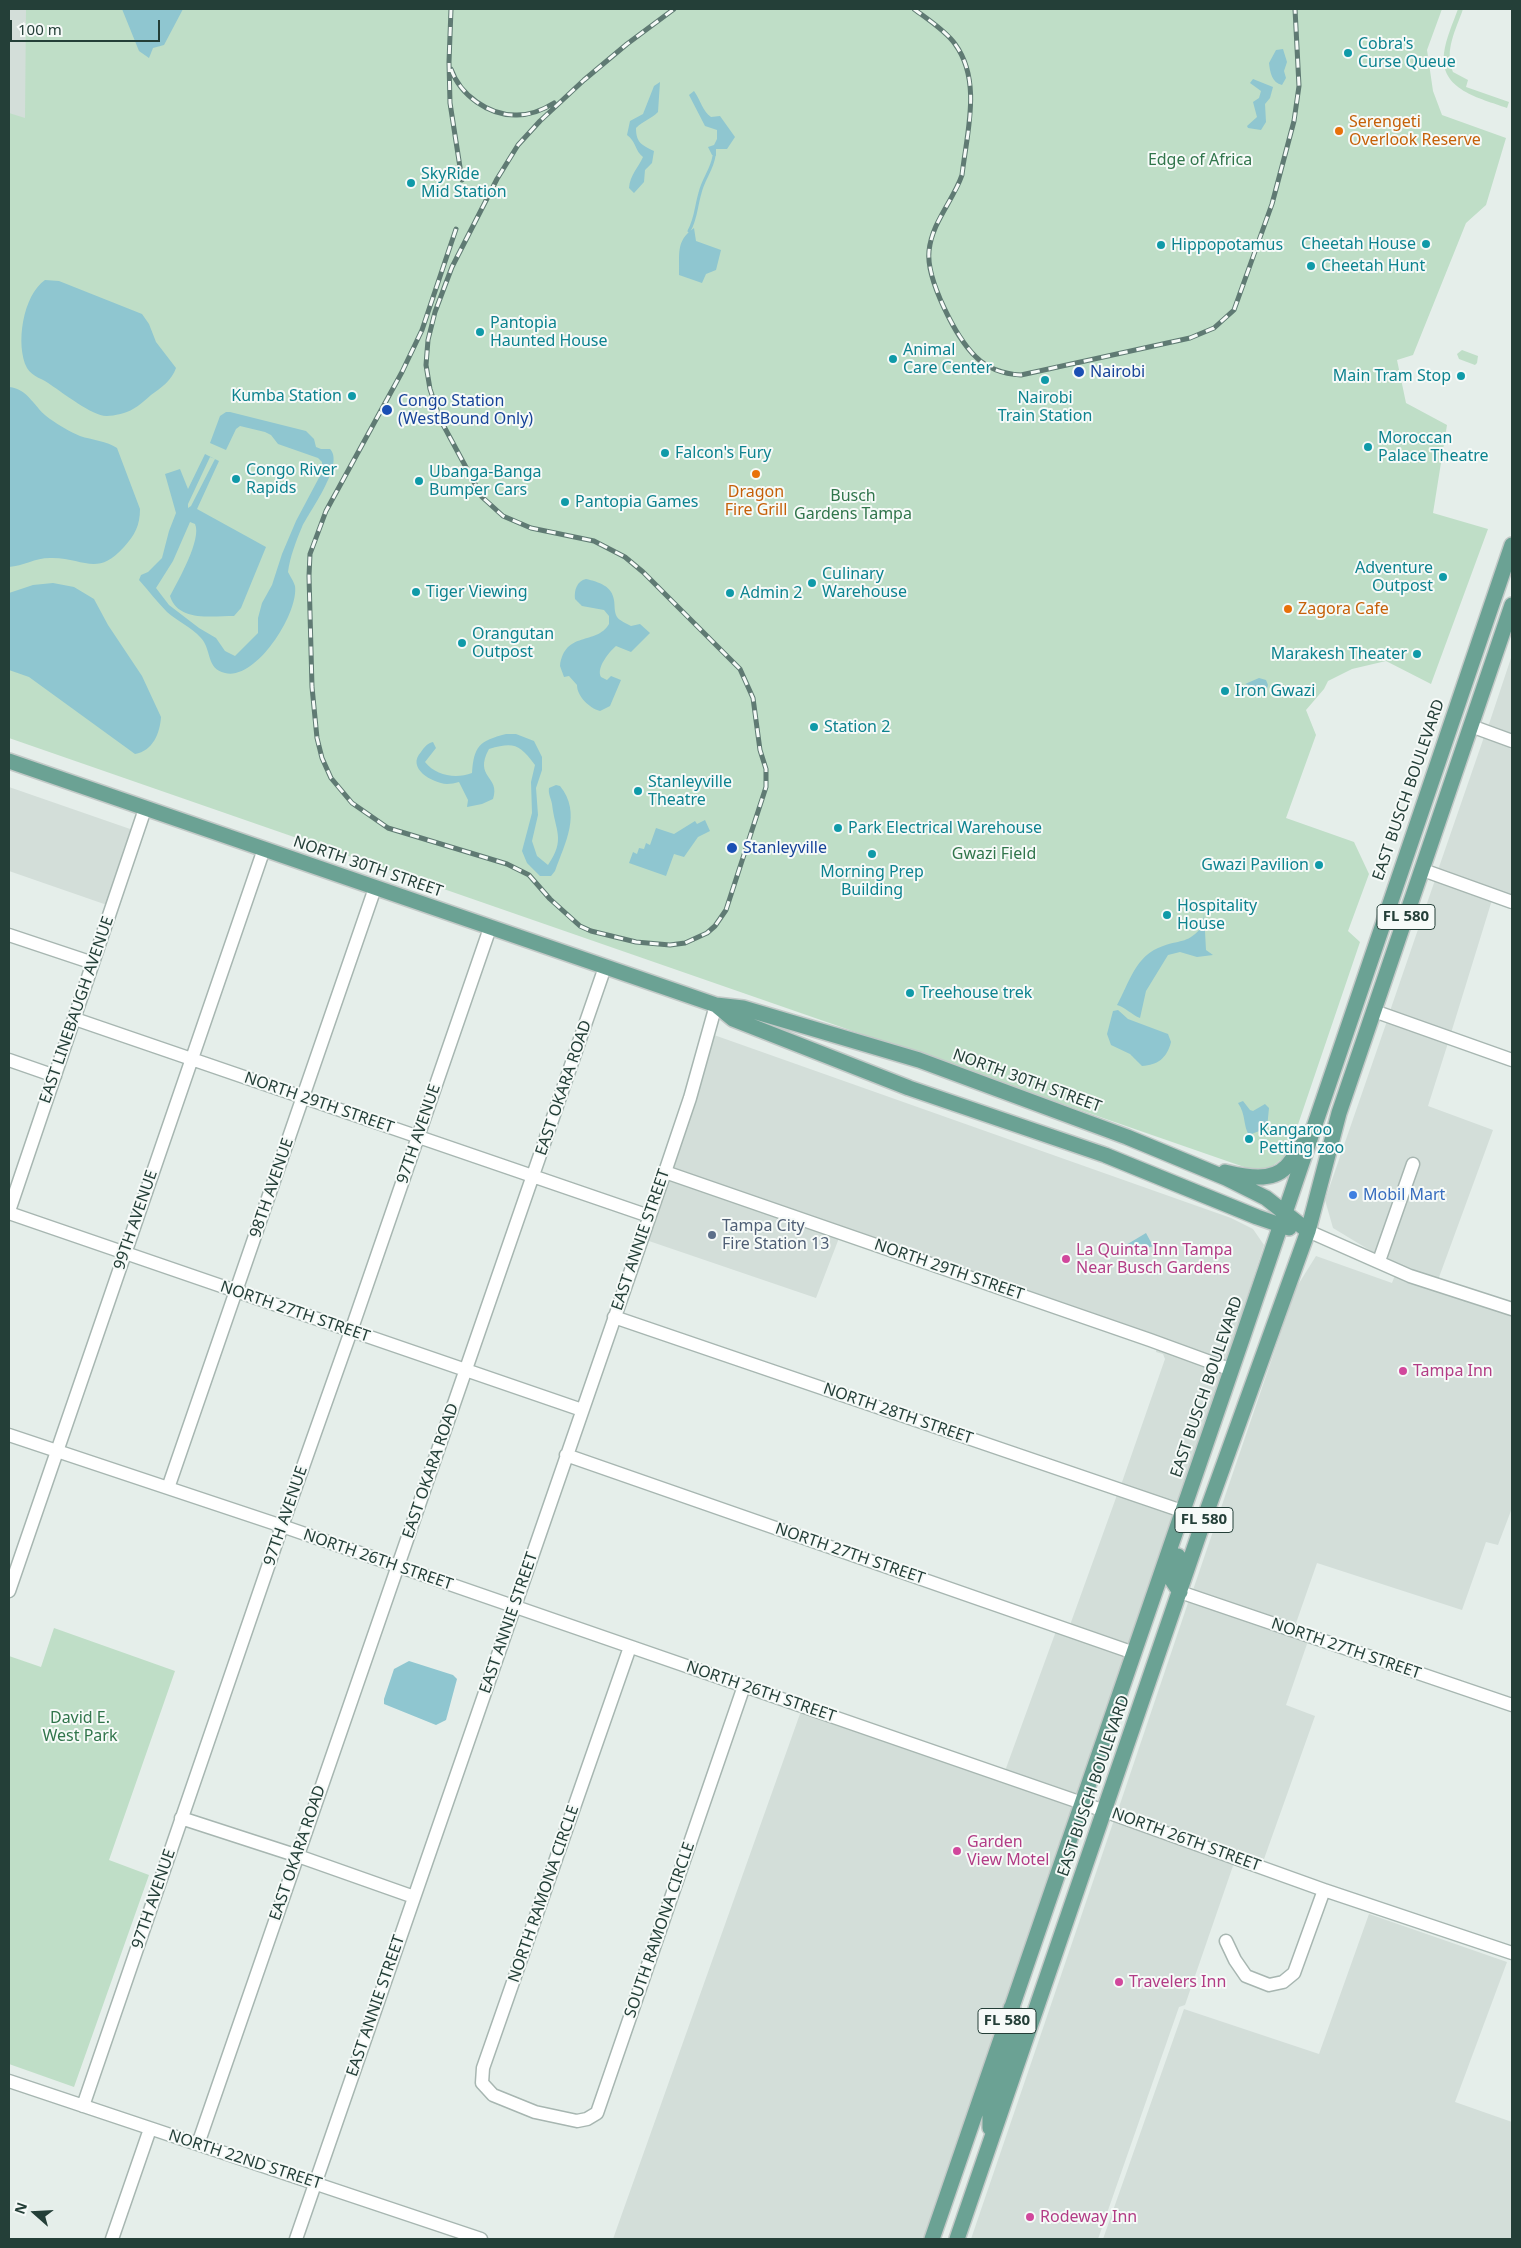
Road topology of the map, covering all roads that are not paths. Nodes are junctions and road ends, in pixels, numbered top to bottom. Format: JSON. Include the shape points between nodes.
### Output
{"nodes":[{"id":1,"x":1512,"y":545,"type":"edge"},
{"id":2,"x":1512,"y":605,"type":"edge"},
{"id":3,"x":1486,"y":622,"type":"junction"},
{"id":4,"x":1470,"y":726,"type":"junction"},
{"id":5,"x":1512,"y":741,"type":"edge"},
{"id":6,"x":9,"y":761,"type":"edge"},
{"id":7,"x":145,"y":809,"type":"junction"},
{"id":8,"x":264,"y":850,"type":"junction"},
{"id":9,"x":1423,"y":870,"type":"junction"},
{"id":10,"x":375,"y":888,"type":"junction"},
{"id":11,"x":1390,"y":900,"type":"junction"},
{"id":12,"x":1512,"y":902,"type":"edge"},
{"id":13,"x":490,"y":928,"type":"junction"},
{"id":14,"x":9,"y":935,"type":"edge"},
{"id":15,"x":93,"y":963,"type":"junction"},
{"id":16,"x":605,"y":967,"type":"junction"},
{"id":17,"x":716,"y":1005,"type":"junction"},
{"id":18,"x":1374,"y":1011,"type":"junction"},
{"id":19,"x":75,"y":1019,"type":"junction"},
{"id":20,"x":192,"y":1059,"type":"junction"},
{"id":21,"x":9,"y":1060,"type":"edge"},
{"id":22,"x":1512,"y":1060,"type":"edge"},
{"id":23,"x":55,"y":1076,"type":"junction"},
{"id":24,"x":304,"y":1098,"type":"junction"},
{"id":25,"x":1311,"y":1134,"type":"junction"},
{"id":26,"x":418,"y":1137,"type":"junction"},
{"id":27,"x":1413,"y":1164,"type":"dead end"},
{"id":28,"x":1194,"y":1165,"type":"junction"},
{"id":29,"x":665,"y":1172,"type":"junction"},
{"id":30,"x":534,"y":1176,"type":"junction"},
{"id":31,"x":13,"y":1184,"type":"edge"},
{"id":32,"x":9,"y":1212,"type":"edge"},
{"id":33,"x":648,"y":1216,"type":"junction"},
{"id":34,"x":1283,"y":1219,"type":"junction"},
{"id":35,"x":1308,"y":1231,"type":"junction"},
{"id":36,"x":124,"y":1254,"type":"junction"},
{"id":37,"x":1379,"y":1261,"type":"junction"},
{"id":38,"x":236,"y":1292,"type":"junction"},
{"id":39,"x":1512,"y":1309,"type":"edge"},
{"id":40,"x":614,"y":1317,"type":"junction"},
{"id":41,"x":351,"y":1331,"type":"junction"},
{"id":42,"x":1232,"y":1370,"type":"junction"},
{"id":43,"x":466,"y":1371,"type":"junction"},
{"id":44,"x":582,"y":1410,"type":"junction"},
{"id":45,"x":9,"y":1435,"type":"edge"},
{"id":46,"x":58,"y":1452,"type":"junction"},
{"id":47,"x":566,"y":1455,"type":"junction"},
{"id":48,"x":168,"y":1488,"type":"junction"},
{"id":49,"x":1182,"y":1512,"type":"junction"},
{"id":50,"x":282,"y":1526,"type":"junction"},
{"id":51,"x":397,"y":1567,"type":"junction"},
{"id":52,"x":9,"y":1591,"type":"edge"},
{"id":53,"x":1180,"y":1592,"type":"junction"},
{"id":54,"x":514,"y":1607,"type":"junction"},
{"id":55,"x":630,"y":1647,"type":"junction"},
{"id":56,"x":1134,"y":1653,"type":"junction"},
{"id":57,"x":744,"y":1686,"type":"junction"},
{"id":58,"x":1512,"y":1705,"type":"edge"},
{"id":59,"x":1082,"y":1803,"type":"junction"},
{"id":60,"x":1104,"y":1810,"type":"junction"},
{"id":61,"x":181,"y":1818,"type":"junction"},
{"id":62,"x":298,"y":1856,"type":"junction"},
{"id":63,"x":1324,"y":1890,"type":"junction"},
{"id":64,"x":414,"y":1897,"type":"junction"},
{"id":65,"x":1226,"y":1941,"type":"dead end"},
{"id":66,"x":1512,"y":1952,"type":"edge"},
{"id":67,"x":1011,"y":2008,"type":"junction"},
{"id":68,"x":9,"y":2083,"type":"edge"},
{"id":69,"x":83,"y":2106,"type":"junction"},
{"id":70,"x":535,"y":2112,"type":"joint"},
{"id":71,"x":150,"y":2129,"type":"junction"},
{"id":72,"x":990,"y":2139,"type":"junction"},
{"id":73,"x":198,"y":2144,"type":"junction"},
{"id":74,"x":314,"y":2183,"type":"junction"},
{"id":75,"x":112,"y":2239,"type":"edge"},
{"id":76,"x":296,"y":2239,"type":"edge"},
{"id":77,"x":481,"y":2239,"type":"edge"},
{"id":78,"x":932,"y":2239,"type":"edge"},
{"id":79,"x":957,"y":2239,"type":"edge"}],
"edges":[{"from":1,"to":3,"type":"main road","name":"EAST BUSCH BOULEVARD","number":"FL 580"},
{"from":2,"to":4,"type":"main road","name":"EAST BUSCH BOULEVARD","number":"FL 580"},
{"from":3,"to":4,"type":"main road","via":[[1470,689]]},
{"from":3,"to":11,"type":"main road","name":"EAST BUSCH BOULEVARD","number":"FL 580"},
{"from":4,"to":5,"type":"street"},
{"from":4,"to":9,"type":"main road","name":"EAST BUSCH BOULEVARD","number":"FL 580"},
{"from":6,"to":7,"type":"main road","name":"NORTH 30TH STREET"},
{"from":7,"to":8,"type":"main road","name":"NORTH 30TH STREET"},
{"from":7,"to":15,"type":"street","name":"EAST LINEBAUGH AVENUE"},
{"from":8,"to":10,"type":"main road","name":"NORTH 30TH STREET"},
{"from":8,"to":20,"type":"street","name":"99TH AVENUE"},
{"from":9,"to":12,"type":"street"},
{"from":9,"to":18,"type":"main road","name":"EAST BUSCH BOULEVARD","number":"FL 580"},
{"from":10,"to":13,"type":"main road","name":"NORTH 30TH STREET"},
{"from":10,"to":24,"type":"street","name":"98TH AVENUE"},
{"from":11,"to":18,"type":"main road","via":[[1366,995],[1367,1004]]},
{"from":11,"to":25,"type":"main road","name":"EAST BUSCH BOULEVARD","number":"FL 580"},
{"from":13,"to":16,"type":"main road","name":"NORTH 30TH STREET"},
{"from":13,"to":26,"type":"street","name":"97TH AVENUE"},
{"from":14,"to":15,"type":"street"},
{"from":15,"to":19,"type":"street","name":"EAST LINEBAUGH AVENUE"},
{"from":16,"to":17,"type":"main road","name":"NORTH 30TH STREET"},
{"from":16,"to":30,"type":"street","name":"EAST OKARA ROAD"},
{"from":17,"to":28,"type":"main road","name":"NORTH 30TH STREET","via":[[743,1008],[918,1060]]},
{"from":17,"to":29,"type":"street","name":"EAST ANNIE STREET"},
{"from":17,"to":34,"type":"main road","name":"NORTH 30TH STREET","via":[[733,1019],[910,1088]]},
{"from":18,"to":22,"type":"street"},
{"from":18,"to":35,"type":"main road","name":"EAST BUSCH BOULEVARD","number":"FL 580","via":[[1340,1113]]},
{"from":19,"to":20,"type":"street","name":"NORTH 29TH STREET"},
{"from":19,"to":23,"type":"street","name":"EAST LINEBAUGH AVENUE"},
{"from":20,"to":24,"type":"street","name":"NORTH 29TH STREET"},
{"from":20,"to":36,"type":"street","name":"99TH AVENUE"},
{"from":21,"to":23,"type":"street"},
{"from":23,"to":31,"type":"street","name":"EAST LINEBAUGH AVENUE"},
{"from":24,"to":26,"type":"street","name":"NORTH 29TH STREET"},
{"from":24,"to":38,"type":"street","name":"98TH AVENUE"},
{"from":25,"to":28,"type":"main road","via":[[1285,1169],[1275,1174],[1256,1178]]},
{"from":25,"to":34,"type":"main road","name":"EAST BUSCH BOULEVARD","number":"FL 580"},
{"from":26,"to":30,"type":"street","name":"NORTH 29TH STREET"},
{"from":26,"to":41,"type":"street","name":"97TH AVENUE"},
{"from":27,"to":37,"type":"street"},
{"from":28,"to":34,"type":"main road","name":"NORTH 30TH STREET","via":[[1266,1198]]},
{"from":29,"to":33,"type":"street","name":"EAST ANNIE STREET"},
{"from":29,"to":42,"type":"street","name":"NORTH 29TH STREET"},
{"from":30,"to":33,"type":"street","name":"NORTH 29TH STREET"},
{"from":30,"to":43,"type":"street","name":"EAST OKARA ROAD"},
{"from":31,"to":32,"type":"street","name":"EAST LINEBAUGH AVENUE"},
{"from":32,"to":36,"type":"street","name":"NORTH 27TH STREET"},
{"from":33,"to":40,"type":"street","name":"EAST ANNIE STREET"},
{"from":34,"to":35,"type":"main road","name":"NORTH 30TH STREET"},
{"from":34,"to":42,"type":"main road","name":"EAST BUSCH BOULEVARD","number":"FL 580"},
{"from":35,"to":37,"type":"street","name":"NORTH 30TH STREET"},
{"from":35,"to":53,"type":"main road","name":"EAST BUSCH BOULEVARD","number":"FL 580"},
{"from":36,"to":38,"type":"street","name":"NORTH 27TH STREET"},
{"from":36,"to":46,"type":"street","name":"99TH AVENUE"},
{"from":37,"to":39,"type":"street","name":"NORTH 30TH STREET","via":[[1410,1276]]},
{"from":38,"to":41,"type":"street","name":"NORTH 27TH STREET"},
{"from":38,"to":48,"type":"street","name":"98TH AVENUE"},
{"from":40,"to":44,"type":"street","name":"EAST ANNIE STREET"},
{"from":40,"to":49,"type":"street","name":"NORTH 28TH STREET"},
{"from":41,"to":43,"type":"street","name":"NORTH 27TH STREET"},
{"from":41,"to":50,"type":"street","name":"97TH AVENUE"},
{"from":42,"to":49,"type":"main road","name":"EAST BUSCH BOULEVARD","number":"FL 580"},
{"from":43,"to":44,"type":"street","name":"NORTH 27TH STREET"},
{"from":43,"to":51,"type":"street","name":"EAST OKARA ROAD"},
{"from":44,"to":47,"type":"street","name":"EAST ANNIE STREET"},
{"from":45,"to":46,"type":"street","name":"NORTH 26TH STREET"},
{"from":46,"to":48,"type":"street","name":"NORTH 26TH STREET"},
{"from":46,"to":52,"type":"street","name":"99TH AVENUE"},
{"from":47,"to":54,"type":"street","name":"EAST ANNIE STREET"},
{"from":47,"to":56,"type":"street","name":"NORTH 27TH STREET"},
{"from":48,"to":50,"type":"street","name":"NORTH 26TH STREET"},
{"from":49,"to":53,"type":"main road","via":[[1189,1522],[1172,1576]]},
{"from":49,"to":56,"type":"main road","name":"EAST BUSCH BOULEVARD","number":"FL 580"},
{"from":50,"to":51,"type":"street","name":"NORTH 26TH STREET"},
{"from":50,"to":61,"type":"street","name":"97TH AVENUE"},
{"from":51,"to":54,"type":"street","name":"NORTH 26TH STREET"},
{"from":51,"to":62,"type":"street","name":"EAST OKARA ROAD"},
{"from":53,"to":58,"type":"street","name":"NORTH 27TH STREET"},
{"from":53,"to":60,"type":"main road","name":"EAST BUSCH BOULEVARD","number":"FL 580"},
{"from":54,"to":55,"type":"street","name":"NORTH 26TH STREET"},
{"from":54,"to":64,"type":"street","name":"EAST ANNIE STREET"},
{"from":55,"to":57,"type":"street","name":"NORTH 26TH STREET"},
{"from":55,"to":70,"type":"street","name":"NORTH RAMONA CIRCLE","via":[[483,2068],[482,2083],[493,2095]]},
{"from":56,"to":59,"type":"main road","name":"EAST BUSCH BOULEVARD","number":"FL 580"},
{"from":57,"to":59,"type":"street","name":"NORTH 26TH STREET"},
{"from":57,"to":70,"type":"street","name":"SOUTH RAMONA CIRCLE","via":[[597,2113],[577,2121]]},
{"from":59,"to":60,"type":"street","name":"NORTH 26TH STREET"},
{"from":59,"to":67,"type":"main road","name":"EAST BUSCH BOULEVARD","number":"FL 580"},
{"from":60,"to":63,"type":"street","name":"NORTH 26TH STREET"},
{"from":60,"to":72,"type":"main road","name":"EAST BUSCH BOULEVARD","number":"FL 580"},
{"from":61,"to":62,"type":"street"},
{"from":61,"to":69,"type":"street","name":"97TH AVENUE"},
{"from":62,"to":64,"type":"street"},
{"from":62,"to":73,"type":"street","name":"EAST OKARA ROAD"},
{"from":63,"to":65,"type":"street","via":[[1294,1973],[1283,1982],[1269,1985],[1246,1976]]},
{"from":63,"to":66,"type":"street","name":"NORTH 26TH STREET"},
{"from":64,"to":74,"type":"street","name":"EAST ANNIE STREET"},
{"from":67,"to":72,"type":"main road","via":[[1018,2022],[990,2106]]},
{"from":67,"to":78,"type":"main road","name":"EAST BUSCH BOULEVARD","number":"FL 580"},
{"from":68,"to":69,"type":"street","name":"NORTH 22ND STREET"},
{"from":69,"to":71,"type":"street","name":"NORTH 22ND STREET"},
{"from":71,"to":73,"type":"street","name":"NORTH 22ND STREET"},
{"from":71,"to":75,"type":"street"},
{"from":72,"to":79,"type":"main road","name":"EAST BUSCH BOULEVARD","number":"FL 580"},
{"from":73,"to":74,"type":"street","name":"NORTH 22ND STREET"},
{"from":74,"to":76,"type":"street","name":"EAST ANNIE STREET"},
{"from":74,"to":77,"type":"street","name":"NORTH 22ND STREET"}]}
